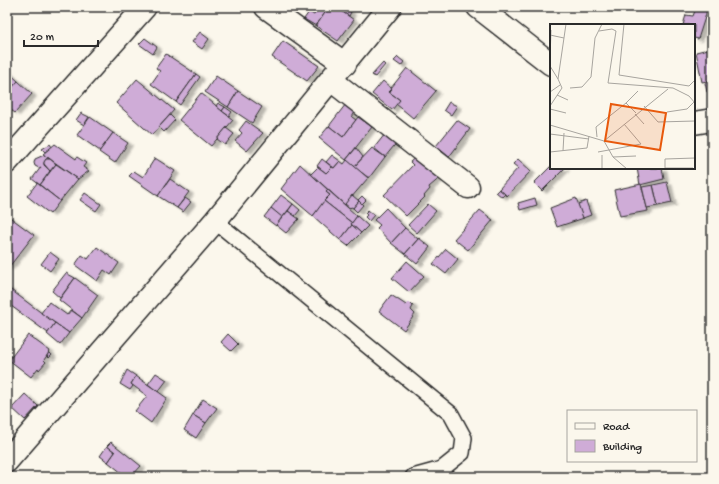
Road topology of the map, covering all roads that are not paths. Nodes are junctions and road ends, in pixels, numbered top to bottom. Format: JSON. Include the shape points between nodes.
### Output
{"nodes":[{"id":1,"x":145,"y":7,"type":"edge"},
{"id":2,"x":266,"y":7,"type":"edge"},
{"id":3,"x":390,"y":7,"type":"edge"},
{"id":4,"x":478,"y":7,"type":"edge"},
{"id":5,"x":550,"y":63,"type":"edge"},
{"id":6,"x":338,"y":72,"type":"junction"},
{"id":7,"x":712,"y":120,"type":"edge"},
{"id":8,"x":695,"y":123,"type":"edge"},
{"id":9,"x":7,"y":162,"type":"edge"},
{"id":10,"x":468,"y":187,"type":"dead end"},
{"id":11,"x":215,"y":221,"type":"junction"},
{"id":12,"x":7,"y":461,"type":"edge"},
{"id":13,"x":413,"y":477,"type":"edge"}],
"edges":[{"from":1,"to":9,"type":"street"},
{"from":2,"to":6,"type":"street"},
{"from":3,"to":6,"type":"street"},
{"from":4,"to":5,"type":"street"},
{"from":6,"to":10,"type":"street"},
{"from":6,"to":11,"type":"street"},
{"from":7,"to":8,"type":"street"},
{"from":11,"to":12,"type":"street"},
{"from":11,"to":13,"type":"lane","via":[[452,414],[464,438],[462,453],[442,470]]}]}
